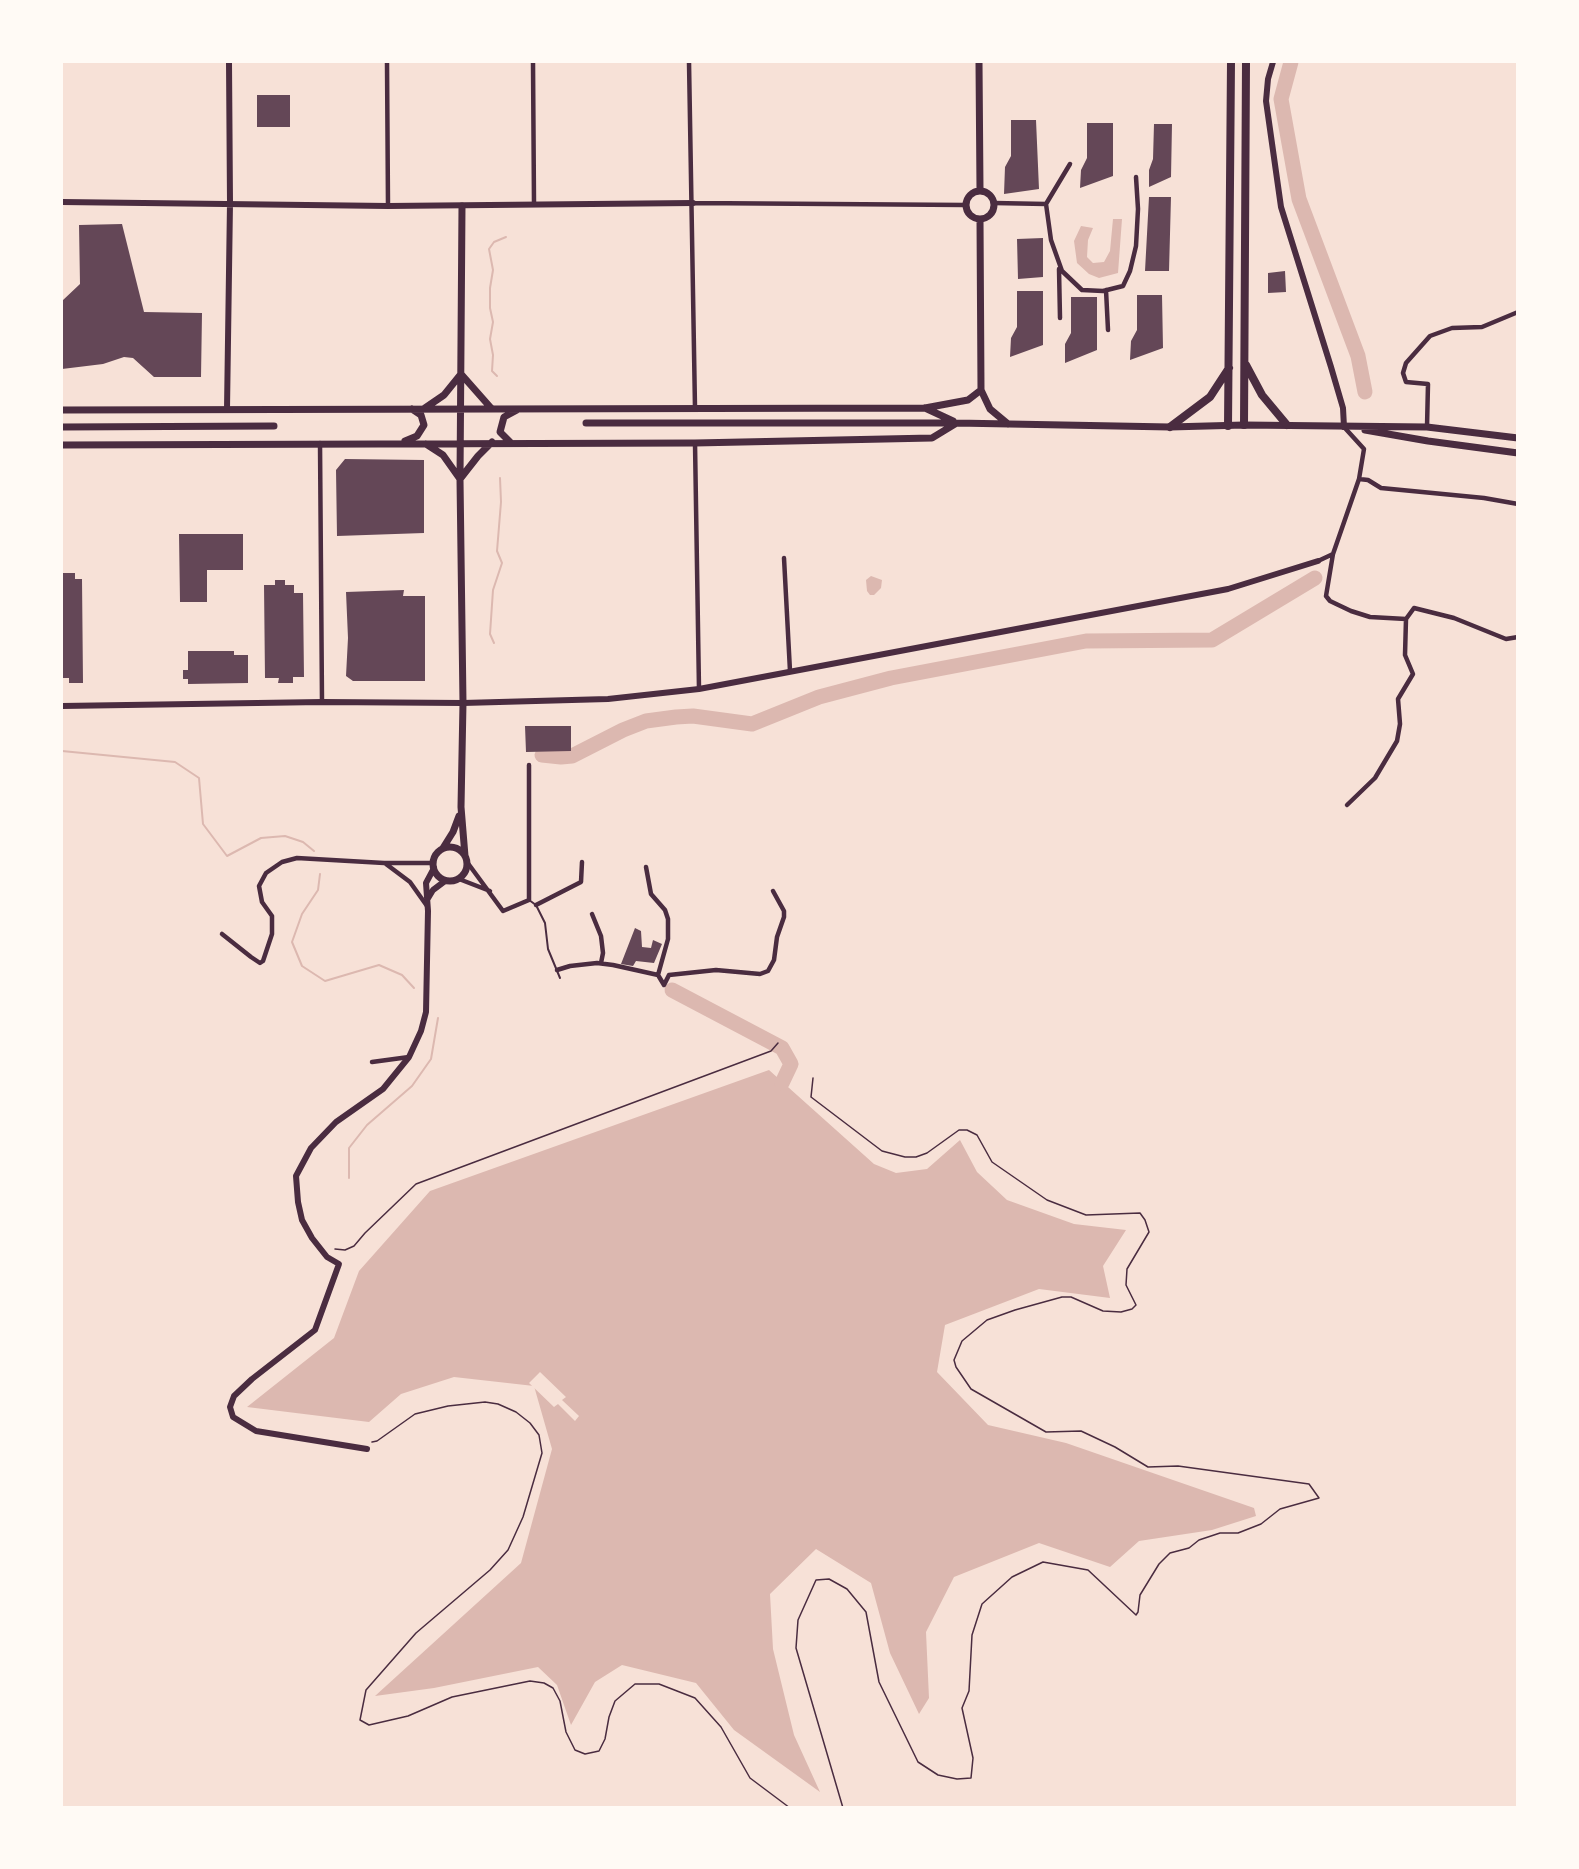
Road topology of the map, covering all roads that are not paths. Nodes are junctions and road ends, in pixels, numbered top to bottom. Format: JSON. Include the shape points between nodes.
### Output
{"nodes":[{"id":1,"x":229,"y":62,"type":"edge"},
{"id":2,"x":387,"y":62,"type":"edge"},
{"id":3,"x":533,"y":62,"type":"edge"},
{"id":4,"x":689,"y":62,"type":"edge"},
{"id":5,"x":979,"y":62,"type":"edge"},
{"id":6,"x":1231,"y":62,"type":"edge"},
{"id":7,"x":1246,"y":62,"type":"edge"},
{"id":8,"x":1273,"y":62,"type":"edge"},
{"id":9,"x":1070,"y":164,"type":"dead end"},
{"id":10,"x":1136,"y":177,"type":"dead end"},
{"id":11,"x":980,"y":190,"type":"junction"},
{"id":12,"x":62,"y":202,"type":"edge"},
{"id":13,"x":230,"y":203,"type":"junction"},
{"id":14,"x":693,"y":203,"type":"junction"},
{"id":15,"x":994,"y":203,"type":"junction"},
{"id":16,"x":534,"y":204,"type":"junction"},
{"id":17,"x":1046,"y":204,"type":"junction"},
{"id":18,"x":387,"y":206,"type":"junction"},
{"id":19,"x":462,"y":206,"type":"junction"},
{"id":20,"x":965,"y":206,"type":"junction"},
{"id":21,"x":980,"y":219,"type":"junction"},
{"id":22,"x":1059,"y":264,"type":"junction"},
{"id":23,"x":1106,"y":290,"type":"junction"},
{"id":24,"x":1518,"y":312,"type":"edge"},
{"id":25,"x":1060,"y":318,"type":"dead end"},
{"id":26,"x":1108,"y":330,"type":"dead end"},
{"id":27,"x":1244,"y":362,"type":"junction"},
{"id":28,"x":1229,"y":366,"type":"junction"},
{"id":29,"x":461,"y":374,"type":"junction"},
{"id":30,"x":981,"y":390,"type":"junction"},
{"id":31,"x":424,"y":408,"type":"junction"},
{"id":32,"x":461,"y":408,"type":"junction"},
{"id":33,"x":491,"y":408,"type":"junction"},
{"id":34,"x":519,"y":408,"type":"junction"},
{"id":35,"x":695,"y":408,"type":"junction"},
{"id":36,"x":925,"y":408,"type":"junction"},
{"id":37,"x":227,"y":409,"type":"junction"},
{"id":38,"x":412,"y":409,"type":"junction"},
{"id":39,"x":62,"y":410,"type":"edge"},
{"id":40,"x":586,"y":423,"type":"dead end"},
{"id":41,"x":956,"y":423,"type":"junction"},
{"id":42,"x":1008,"y":424,"type":"junction"},
{"id":43,"x":1244,"y":425,"type":"junction"},
{"id":44,"x":1287,"y":425,"type":"junction"},
{"id":45,"x":274,"y":426,"type":"dead end"},
{"id":46,"x":1228,"y":426,"type":"junction"},
{"id":47,"x":62,"y":427,"type":"edge"},
{"id":48,"x":1170,"y":427,"type":"junction"},
{"id":49,"x":1344,"y":427,"type":"junction"},
{"id":50,"x":1426,"y":427,"type":"junction"},
{"id":51,"x":1518,"y":438,"type":"edge"},
{"id":52,"x":460,"y":442,"type":"junction"},
{"id":53,"x":492,"y":442,"type":"junction"},
{"id":54,"x":510,"y":442,"type":"junction"},
{"id":55,"x":695,"y":442,"type":"junction"},
{"id":56,"x":320,"y":443,"type":"junction"},
{"id":57,"x":399,"y":443,"type":"junction"},
{"id":58,"x":425,"y":443,"type":"junction"},
{"id":59,"x":62,"y":445,"type":"edge"},
{"id":60,"x":1518,"y":453,"type":"edge"},
{"id":61,"x":1359,"y":479,"type":"junction"},
{"id":62,"x":460,"y":480,"type":"junction"},
{"id":63,"x":1518,"y":504,"type":"edge"},
{"id":64,"x":1333,"y":554,"type":"junction"},
{"id":65,"x":784,"y":558,"type":"dead end"},
{"id":66,"x":1318,"y":561,"type":"joint"},
{"id":67,"x":1406,"y":619,"type":"junction"},
{"id":68,"x":1518,"y":637,"type":"edge"},
{"id":69,"x":790,"y":671,"type":"junction"},
{"id":70,"x":699,"y":689,"type":"junction"},
{"id":71,"x":322,"y":702,"type":"junction"},
{"id":72,"x":463,"y":703,"type":"junction"},
{"id":73,"x":62,"y":706,"type":"edge"},
{"id":74,"x":529,"y":765,"type":"dead end"},
{"id":75,"x":1347,"y":805,"type":"dead end"},
{"id":76,"x":461,"y":807,"type":"junction"},
{"id":77,"x":442,"y":850,"type":"junction"},
{"id":78,"x":466,"y":859,"type":"junction"},
{"id":79,"x":582,"y":862,"type":"dead end"},
{"id":80,"x":384,"y":863,"type":"junction"},
{"id":81,"x":434,"y":866,"type":"junction"},
{"id":82,"x":646,"y":867,"type":"dead end"},
{"id":83,"x":459,"y":879,"type":"junction"},
{"id":84,"x":445,"y":881,"type":"junction"},
{"id":85,"x":490,"y":891,"type":"junction"},
{"id":86,"x":773,"y":891,"type":"dead end"},
{"id":87,"x":530,"y":900,"type":"junction"},
{"id":88,"x":427,"y":903,"type":"junction"},
{"id":89,"x":536,"y":905,"type":"junction"},
{"id":90,"x":592,"y":914,"type":"dead end"},
{"id":91,"x":222,"y":934,"type":"dead end"},
{"id":92,"x":601,"y":963,"type":"junction"},
{"id":93,"x":557,"y":970,"type":"junction"},
{"id":94,"x":658,"y":975,"type":"junction"},
{"id":95,"x":560,"y":978,"type":"dead end"},
{"id":96,"x":408,"y":1057,"type":"junction"},
{"id":97,"x":372,"y":1062,"type":"dead end"},
{"id":98,"x":366,"y":1446,"type":"road end"}],
"edges":[{"from":1,"to":13,"type":"street"},
{"from":2,"to":18,"type":"street"},
{"from":3,"to":16,"type":"street"},
{"from":4,"to":14,"type":"street"},
{"from":5,"to":11,"type":"main road"},
{"from":6,"to":28,"type":"highway"},
{"from":7,"to":27,"type":"highway"},
{"from":8,"to":49,"type":"street","via":[[1266,101],[1281,207],[1343,408]]},
{"from":9,"to":17,"type":"street"},
{"from":10,"to":23,"type":"street","via":[[1136,246],[1130,271],[1122,286]]},
{"from":11,"to":15,"type":"main road"},
{"from":11,"to":20,"type":"main road","via":[[968,197]]},
{"from":12,"to":13,"type":"street"},
{"from":13,"to":18,"type":"street"},
{"from":13,"to":37,"type":"street"},
{"from":14,"to":16,"type":"street"},
{"from":14,"to":20,"type":"street"},
{"from":14,"to":35,"type":"street"},
{"from":15,"to":17,"type":"street"},
{"from":15,"to":21,"type":"main road","via":[[991,214]]},
{"from":16,"to":19,"type":"street"},
{"from":17,"to":22,"type":"street"},
{"from":18,"to":19,"type":"street"},
{"from":19,"to":29,"type":"main road"},
{"from":20,"to":21,"type":"main road","via":[[968,214]]},
{"from":21,"to":30,"type":"main road"},
{"from":22,"to":23,"type":"street","via":[[1082,290]]},
{"from":22,"to":25,"type":"street"},
{"from":23,"to":26,"type":"street"},
{"from":24,"to":50,"type":"street","via":[[1482,327],[1452,328],[1430,336],[1406,363],[1406,382],[1428,384]]},
{"from":27,"to":43,"type":"highway"},
{"from":27,"to":44,"type":"highway","via":[[1262,395]]},
{"from":28,"to":46,"type":"highway"},
{"from":28,"to":48,"type":"highway","via":[[1209,397]]},
{"from":29,"to":31,"type":"main road","via":[[444,395]]},
{"from":29,"to":32,"type":"main road"},
{"from":29,"to":33,"type":"main road"},
{"from":30,"to":36,"type":"main road","via":[[968,400]]},
{"from":30,"to":42,"type":"main road","via":[[990,409]]},
{"from":31,"to":32,"type":"main road"},
{"from":31,"to":38,"type":"main road"},
{"from":32,"to":33,"type":"main road"},
{"from":32,"to":52,"type":"main road"},
{"from":33,"to":34,"type":"main road"},
{"from":34,"to":35,"type":"main road"},
{"from":34,"to":54,"type":"main road","via":[[504,417],[500,432]]},
{"from":35,"to":36,"type":"main road"},
{"from":36,"to":41,"type":"main road"},
{"from":37,"to":38,"type":"main road"},
{"from":37,"to":39,"type":"main road"},
{"from":38,"to":57,"type":"main road","via":[[421,415],[424,425],[417,436]]},
{"from":40,"to":41,"type":"main road"},
{"from":41,"to":42,"type":"main road"},
{"from":41,"to":55,"type":"main road","via":[[932,438]]},
{"from":42,"to":48,"type":"main road"},
{"from":43,"to":44,"type":"main road"},
{"from":43,"to":46,"type":"main road"},
{"from":44,"to":49,"type":"main road"},
{"from":45,"to":47,"type":"main road"},
{"from":46,"to":48,"type":"main road"},
{"from":49,"to":50,"type":"main road"},
{"from":49,"to":60,"type":"main road"},
{"from":49,"to":61,"type":"street","via":[[1364,448]]},
{"from":50,"to":51,"type":"main road"},
{"from":52,"to":53,"type":"main road"},
{"from":52,"to":58,"type":"main road"},
{"from":52,"to":62,"type":"main road"},
{"from":53,"to":54,"type":"main road"},
{"from":53,"to":62,"type":"main road"},
{"from":54,"to":55,"type":"main road"},
{"from":55,"to":70,"type":"street"},
{"from":56,"to":57,"type":"main road"},
{"from":56,"to":59,"type":"main road"},
{"from":56,"to":71,"type":"street"},
{"from":57,"to":58,"type":"main road"},
{"from":58,"to":62,"type":"main road","via":[[443,455]]},
{"from":61,"to":63,"type":"street","via":[[1381,488]]},
{"from":61,"to":64,"type":"street"},
{"from":62,"to":72,"type":"main road"},
{"from":64,"to":66,"type":"street"},
{"from":64,"to":67,"type":"street","via":[[1326,596],[1330,601],[1370,617]]},
{"from":65,"to":69,"type":"street"},
{"from":66,"to":69,"type":"street","via":[[1209,593]]},
{"from":67,"to":68,"type":"street","via":[[1414,608],[1454,618],[1506,639]]},
{"from":67,"to":75,"type":"street","via":[[1405,655],[1413,674],[1398,699],[1397,741],[1375,778]]},
{"from":69,"to":70,"type":"street"},
{"from":70,"to":72,"type":"street","via":[[608,699]]},
{"from":71,"to":72,"type":"street"},
{"from":71,"to":73,"type":"street"},
{"from":72,"to":76,"type":"main road"},
{"from":74,"to":87,"type":"street"},
{"from":76,"to":77,"type":"main road"},
{"from":76,"to":78,"type":"main road"},
{"from":77,"to":78,"type":"main road","via":[[452,847]]},
{"from":77,"to":81,"type":"main road"},
{"from":78,"to":83,"type":"main road","via":[[465,873]]},
{"from":78,"to":85,"type":"street"},
{"from":79,"to":89,"type":"street","via":[[581,882]]},
{"from":80,"to":81,"type":"street"},
{"from":80,"to":88,"type":"street","via":[[410,882]]},
{"from":80,"to":91,"type":"street","via":[[297,858],[282,862],[266,873],[259,886],[262,902],[272,916],[272,934],[263,961],[260,963]]},
{"from":81,"to":84,"type":"main road"},
{"from":81,"to":88,"type":"street","via":[[426,883]]},
{"from":82,"to":94,"type":"street","via":[[651,894],[668,919],[668,939]]},
{"from":83,"to":84,"type":"main road"},
{"from":83,"to":85,"type":"street"},
{"from":84,"to":88,"type":"street","via":[[433,890]]},
{"from":85,"to":87,"type":"street","via":[[503,911]]},
{"from":86,"to":94,"type":"street","via":[[784,917],[768,971],[760,974],[716,970],[669,975],[664,985]]},
{"from":87,"to":89,"type":"lane"},
{"from":88,"to":96,"type":"street","via":[[426,1012]]},
{"from":89,"to":93,"type":"lane","via":[[545,923],[548,949]]},
{"from":90,"to":92,"type":"street","via":[[601,936]]},
{"from":92,"to":93,"type":"street"},
{"from":92,"to":94,"type":"street"},
{"from":93,"to":95,"type":"lane"},
{"from":96,"to":97,"type":"street"},
{"from":96,"to":98,"type":"street","via":[[383,1089],[336,1122],[311,1148],[296,1176],[302,1220],[327,1257],[339,1263],[315,1330],[252,1379],[234,1396],[230,1407],[233,1417],[256,1431]]}]}
